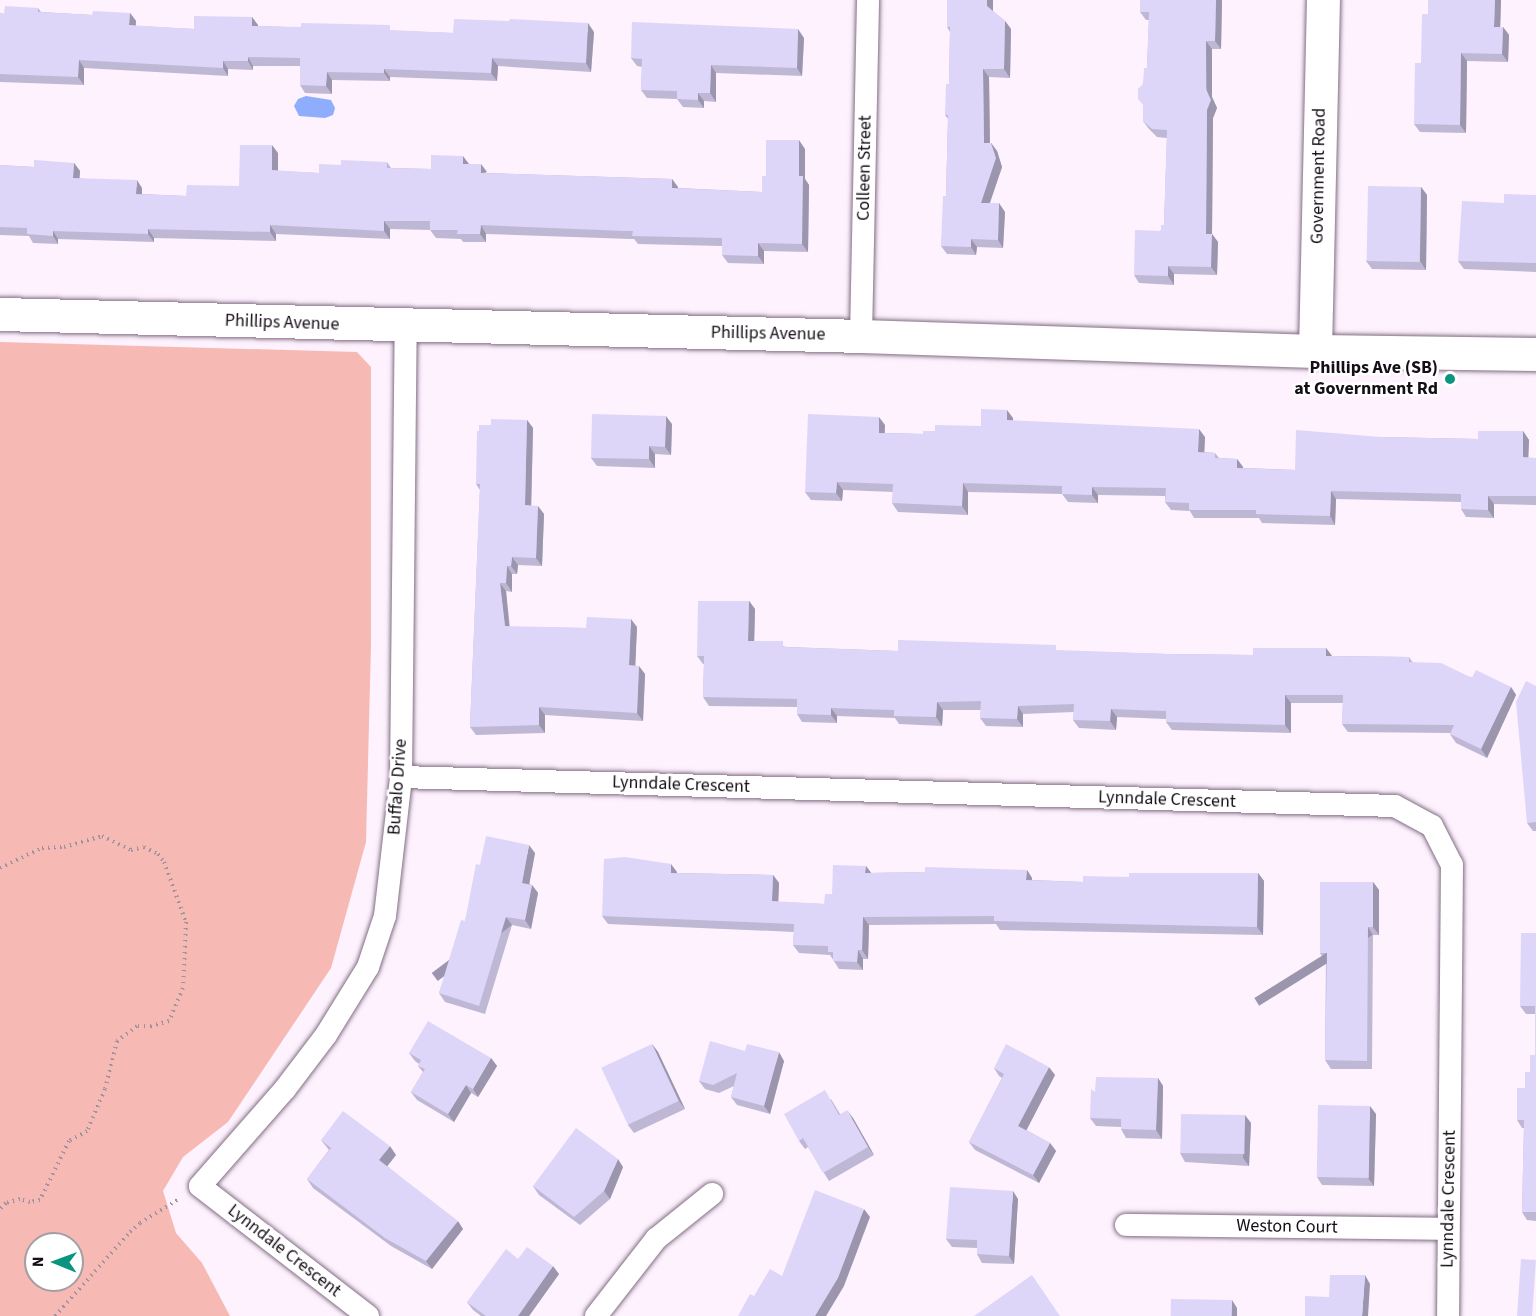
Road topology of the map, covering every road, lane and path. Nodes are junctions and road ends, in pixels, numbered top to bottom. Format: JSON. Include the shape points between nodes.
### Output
{"nodes":[{"id":1,"x":868,"y":0,"type":"edge"},
{"id":2,"x":1323,"y":0,"type":"edge"},
{"id":3,"x":0,"y":315,"type":"edge"},
{"id":4,"x":406,"y":327,"type":"junction"},
{"id":5,"x":861,"y":336,"type":"junction"},
{"id":6,"x":1315,"y":351,"type":"junction"},
{"id":7,"x":1536,"y":354,"type":"edge"},
{"id":8,"x":401,"y":777,"type":"junction"},
{"id":9,"x":0,"y":868,"type":"edge"},
{"id":10,"x":200,"y":1186,"type":"junction"},
{"id":11,"x":712,"y":1194,"type":"dead end"},
{"id":12,"x":0,"y":1209,"type":"edge"},
{"id":13,"x":1126,"y":1225,"type":"dead end"},
{"id":14,"x":1448,"y":1229,"type":"junction"},
{"id":15,"x":55,"y":1316,"type":"edge"},
{"id":16,"x":368,"y":1316,"type":"edge"},
{"id":17,"x":596,"y":1316,"type":"edge"},
{"id":18,"x":1448,"y":1316,"type":"edge"}],
"edges":[{"from":1,"to":5,"type":"street","name":"Colleen Street"},
{"from":2,"to":6,"type":"street","name":"Government Road"},
{"from":3,"to":4,"type":"street","name":"Phillips Avenue"},
{"from":4,"to":5,"type":"street","name":"Phillips Avenue"},
{"from":4,"to":8,"type":"street","name":"Buffalo Drive"},
{"from":5,"to":6,"type":"street","name":"Phillips Avenue"},
{"from":6,"to":7,"type":"street","name":"Phillips Avenue"},
{"from":8,"to":10,"type":"street","name":"Buffalo Drive","via":[[385,916],[368,968],[327,1035]]},
{"from":8,"to":14,"type":"street","name":"Lynndale Crescent","via":[[1395,806],[1432,826],[1452,864]]},
{"from":9,"to":12,"type":"path","via":[[42,848],[64,847],[102,836],[131,850],[144,847],[164,862],[186,922],[183,988],[169,1021],[137,1026],[117,1041],[105,1089],[87,1131],[69,1141],[40,1200],[20,1199]]},
{"from":10,"to":15,"type":"path","via":[[140,1223]]},
{"from":10,"to":16,"type":"street","name":"Lynndale Crescent"},
{"from":11,"to":17,"type":"street","via":[[656,1239]]},
{"from":13,"to":14,"type":"street","name":"Weston Court"},
{"from":14,"to":18,"type":"street","name":"Lynndale Crescent"}]}
